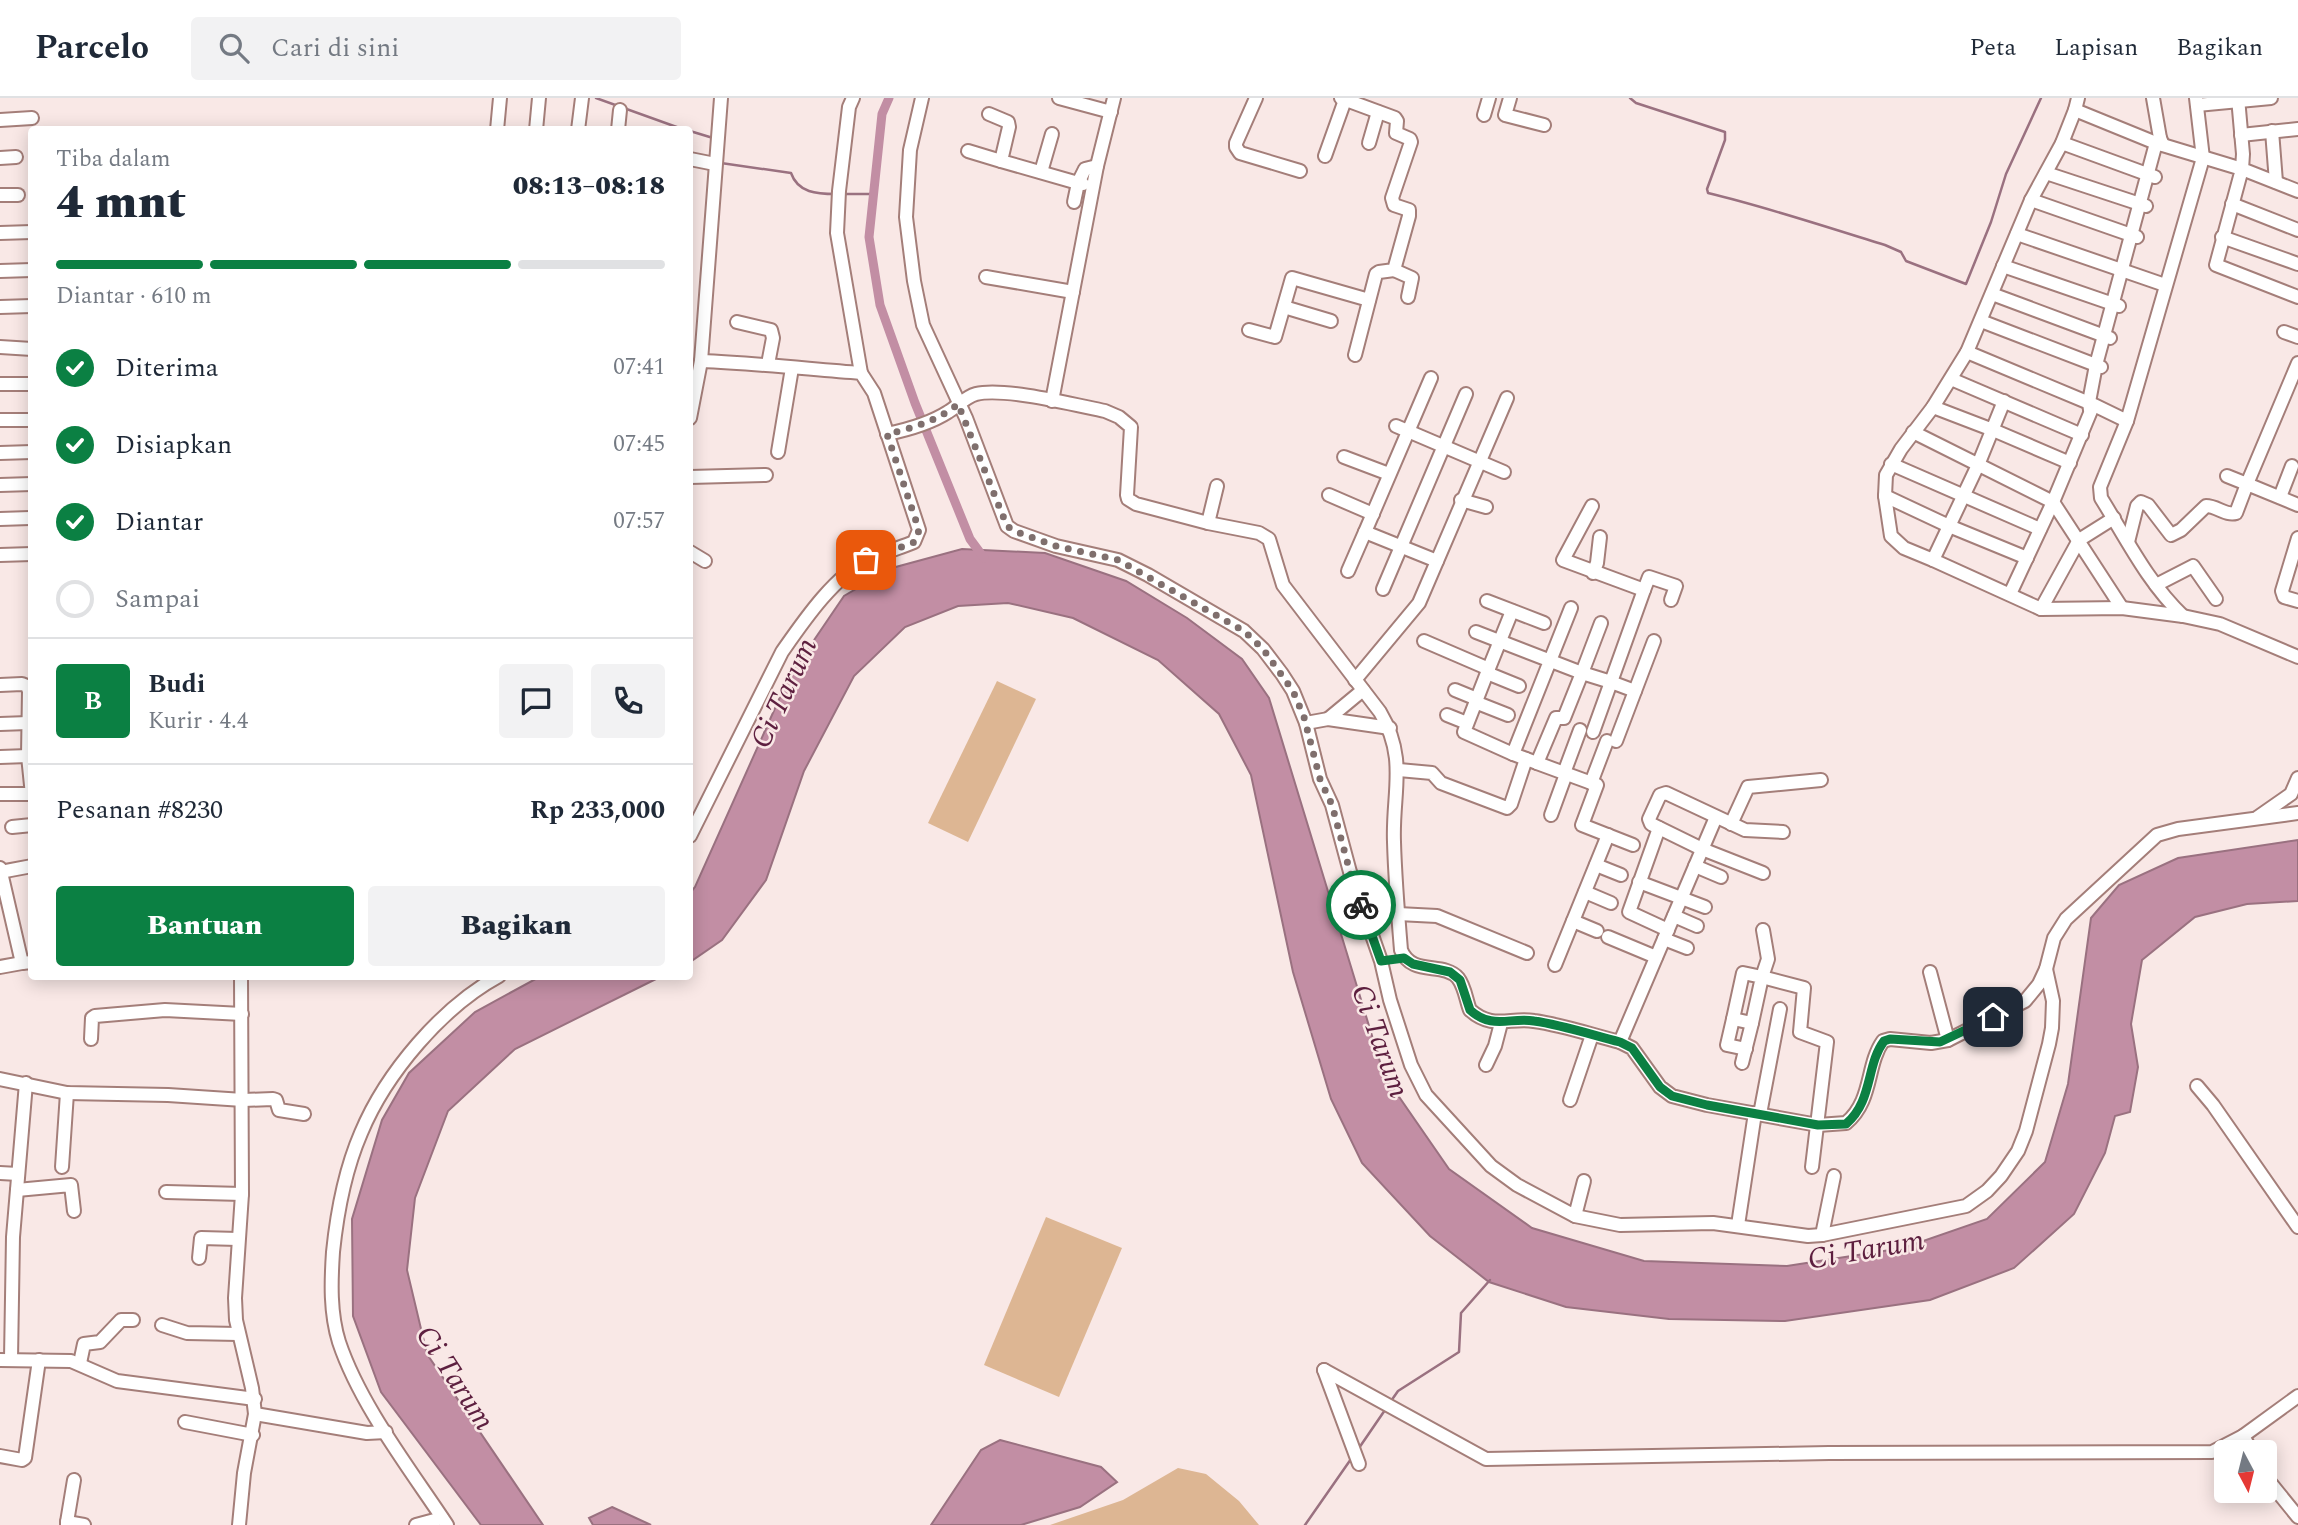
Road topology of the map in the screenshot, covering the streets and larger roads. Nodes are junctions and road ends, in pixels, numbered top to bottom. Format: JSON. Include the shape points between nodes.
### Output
{"nodes":[{"id":1,"x":500,"y":98,"type":"edge"},
{"id":2,"x":539,"y":98,"type":"edge"},
{"id":3,"x":582,"y":98,"type":"edge"},
{"id":4,"x":721,"y":98,"type":"edge"},
{"id":5,"x":853,"y":98,"type":"edge"},
{"id":6,"x":922,"y":98,"type":"edge"},
{"id":7,"x":1059,"y":98,"type":"edge"},
{"id":8,"x":1114,"y":98,"type":"edge"},
{"id":9,"x":1256,"y":98,"type":"edge"},
{"id":10,"x":1489,"y":98,"type":"edge"},
{"id":11,"x":1510,"y":98,"type":"edge"},
{"id":12,"x":2271,"y":98,"type":"edge"},
{"id":13,"x":1343,"y":99,"type":"edge"},
{"id":14,"x":2152,"y":99,"type":"edge"},
{"id":15,"x":2238,"y":99,"type":"edge"},
{"id":16,"x":2196,"y":101,"type":"edge"},
{"id":17,"x":2076,"y":104,"type":"edge"},
{"id":18,"x":1372,"y":106,"type":"edge"},
{"id":19,"x":620,"y":110,"type":"dead end"},
{"id":20,"x":1111,"y":112,"type":"junction"},
{"id":21,"x":989,"y":114,"type":"dead end"},
{"id":22,"x":1484,"y":115,"type":"dead end"},
{"id":23,"x":32,"y":118,"type":"dead end"},
{"id":24,"x":0,"y":120,"type":"edge"},
{"id":25,"x":1544,"y":125,"type":"dead end"},
{"id":26,"x":497,"y":126,"type":"edge"},
{"id":27,"x":536,"y":126,"type":"edge"},
{"id":28,"x":578,"y":126,"type":"edge"},
{"id":29,"x":618,"y":126,"type":"edge"},
{"id":30,"x":2298,"y":129,"type":"edge"},
{"id":31,"x":2272,"y":131,"type":"junction"},
{"id":32,"x":1052,"y":134,"type":"dead end"},
{"id":33,"x":2241,"y":135,"type":"junction"},
{"id":34,"x":2160,"y":142,"type":"junction"},
{"id":35,"x":1369,"y":143,"type":"dead end"},
{"id":36,"x":2062,"y":143,"type":"junction"},
{"id":37,"x":968,"y":152,"type":"dead end"},
{"id":38,"x":1325,"y":156,"type":"dead end"},
{"id":39,"x":16,"y":157,"type":"dead end"},
{"id":40,"x":0,"y":158,"type":"edge"},
{"id":41,"x":2203,"y":158,"type":"junction"},
{"id":42,"x":693,"y":160,"type":"edge"},
{"id":43,"x":1001,"y":161,"type":"junction"},
{"id":44,"x":715,"y":164,"type":"junction"},
{"id":45,"x":1097,"y":166,"type":"junction"},
{"id":46,"x":2242,"y":169,"type":"junction"},
{"id":47,"x":1300,"y":171,"type":"dead end"},
{"id":48,"x":1041,"y":172,"type":"junction"},
{"id":49,"x":2046,"y":173,"type":"junction"},
{"id":50,"x":2152,"y":176,"type":"junction"},
{"id":51,"x":2276,"y":182,"type":"junction"},
{"id":52,"x":1078,"y":183,"type":"junction"},
{"id":53,"x":1093,"y":188,"type":"junction"},
{"id":54,"x":2298,"y":191,"type":"edge"},
{"id":55,"x":0,"y":195,"type":"edge"},
{"id":56,"x":18,"y":195,"type":"dead end"},
{"id":57,"x":2031,"y":200,"type":"junction"},
{"id":58,"x":1074,"y":202,"type":"dead end"},
{"id":59,"x":2232,"y":204,"type":"junction"},
{"id":60,"x":2143,"y":205,"type":"junction"},
{"id":61,"x":2298,"y":230,"type":"edge"},
{"id":62,"x":28,"y":232,"type":"edge"},
{"id":63,"x":0,"y":233,"type":"edge"},
{"id":64,"x":2017,"y":234,"type":"junction"},
{"id":65,"x":2135,"y":237,"type":"junction"},
{"id":66,"x":2222,"y":237,"type":"junction"},
{"id":67,"x":2298,"y":264,"type":"edge"},
{"id":68,"x":2003,"y":266,"type":"junction"},
{"id":69,"x":2123,"y":269,"type":"junction"},
{"id":70,"x":28,"y":270,"type":"edge"},
{"id":71,"x":1394,"y":270,"type":"junction"},
{"id":72,"x":0,"y":271,"type":"edge"},
{"id":73,"x":986,"y":277,"type":"dead end"},
{"id":74,"x":2165,"y":285,"type":"junction"},
{"id":75,"x":1073,"y":292,"type":"junction"},
{"id":76,"x":1992,"y":294,"type":"junction"},
{"id":77,"x":1408,"y":297,"type":"dead end"},
{"id":78,"x":2298,"y":297,"type":"edge"},
{"id":79,"x":1369,"y":300,"type":"junction"},
{"id":80,"x":2116,"y":305,"type":"junction"},
{"id":81,"x":28,"y":306,"type":"edge"},
{"id":82,"x":0,"y":307,"type":"edge"},
{"id":83,"x":1284,"y":307,"type":"junction"},
{"id":84,"x":1331,"y":321,"type":"dead end"},
{"id":85,"x":1981,"y":321,"type":"junction"},
{"id":86,"x":737,"y":322,"type":"dead end"},
{"id":87,"x":1249,"y":330,"type":"dead end"},
{"id":88,"x":2284,"y":332,"type":"dead end"},
{"id":89,"x":2107,"y":337,"type":"junction"},
{"id":90,"x":2298,"y":337,"type":"edge"},
{"id":91,"x":0,"y":347,"type":"edge"},
{"id":92,"x":28,"y":349,"type":"edge"},
{"id":93,"x":1967,"y":352,"type":"junction"},
{"id":94,"x":1354,"y":355,"type":"dead end"},
{"id":95,"x":701,"y":361,"type":"junction"},
{"id":96,"x":768,"y":364,"type":"junction"},
{"id":97,"x":2099,"y":366,"type":"junction"},
{"id":98,"x":792,"y":368,"type":"junction"},
{"id":99,"x":2297,"y":369,"type":"edge"},
{"id":100,"x":861,"y":373,"type":"junction"},
{"id":101,"x":1431,"y":379,"type":"dead end"},
{"id":102,"x":1951,"y":379,"type":"junction"},
{"id":103,"x":0,"y":384,"type":"edge"},
{"id":104,"x":28,"y":384,"type":"edge"},
{"id":105,"x":1466,"y":394,"type":"dead end"},
{"id":106,"x":1507,"y":398,"type":"dead end"},
{"id":107,"x":1052,"y":401,"type":"junction"},
{"id":108,"x":2004,"y":401,"type":"junction"},
{"id":109,"x":693,"y":402,"type":"edge"},
{"id":110,"x":958,"y":404,"type":"junction"},
{"id":111,"x":2091,"y":406,"type":"junction"},
{"id":112,"x":1933,"y":407,"type":"junction"},
{"id":113,"x":0,"y":420,"type":"edge"},
{"id":114,"x":28,"y":420,"type":"edge"},
{"id":115,"x":2127,"y":421,"type":"junction"},
{"id":116,"x":1402,"y":429,"type":"junction"},
{"id":117,"x":1993,"y":430,"type":"junction"},
{"id":118,"x":1913,"y":432,"type":"junction"},
{"id":119,"x":887,"y":434,"type":"junction"},
{"id":120,"x":2082,"y":435,"type":"junction"},
{"id":121,"x":1444,"y":447,"type":"junction"},
{"id":122,"x":28,"y":452,"type":"edge"},
{"id":123,"x":778,"y":452,"type":"dead end"},
{"id":124,"x":0,"y":453,"type":"edge"},
{"id":125,"x":1344,"y":457,"type":"dead end"},
{"id":126,"x":1479,"y":461,"type":"junction"},
{"id":127,"x":2070,"y":463,"type":"junction"},
{"id":128,"x":1891,"y":464,"type":"junction"},
{"id":129,"x":1978,"y":465,"type":"junction"},
{"id":130,"x":2292,"y":466,"type":"dead end"},
{"id":131,"x":1504,"y":472,"type":"dead end"},
{"id":132,"x":1389,"y":474,"type":"junction"},
{"id":133,"x":766,"y":475,"type":"dead end"},
{"id":134,"x":2227,"y":476,"type":"dead end"},
{"id":135,"x":693,"y":477,"type":"edge"},
{"id":136,"x":28,"y":484,"type":"edge"},
{"id":137,"x":2247,"y":484,"type":"junction"},
{"id":138,"x":0,"y":485,"type":"edge"},
{"id":139,"x":1217,"y":486,"type":"dead end"},
{"id":140,"x":1329,"y":495,"type":"dead end"},
{"id":141,"x":1885,"y":496,"type":"junction"},
{"id":142,"x":1964,"y":496,"type":"junction"},
{"id":143,"x":2280,"y":498,"type":"junction"},
{"id":144,"x":1461,"y":500,"type":"junction"},
{"id":145,"x":2053,"y":502,"type":"junction"},
{"id":146,"x":2298,"y":505,"type":"edge"},
{"id":147,"x":1592,"y":506,"type":"dead end"},
{"id":148,"x":1486,"y":507,"type":"dead end"},
{"id":149,"x":1373,"y":514,"type":"junction"},
{"id":150,"x":28,"y":518,"type":"edge"},
{"id":151,"x":2114,"y":518,"type":"junction"},
{"id":152,"x":0,"y":519,"type":"edge"},
{"id":153,"x":1208,"y":523,"type":"junction"},
{"id":154,"x":1949,"y":526,"type":"junction"},
{"id":155,"x":2040,"y":529,"type":"junction"},
{"id":156,"x":1365,"y":532,"type":"junction"},
{"id":157,"x":1600,"y":537,"type":"dead end"},
{"id":158,"x":2298,"y":538,"type":"edge"},
{"id":159,"x":2079,"y":540,"type":"junction"},
{"id":160,"x":2128,"y":542,"type":"junction"},
{"id":161,"x":1401,"y":548,"type":"junction"},
{"id":162,"x":28,"y":554,"type":"edge"},
{"id":163,"x":693,"y":554,"type":"edge"},
{"id":164,"x":0,"y":555,"type":"edge"},
{"id":165,"x":2027,"y":558,"type":"junction"},
{"id":166,"x":1933,"y":560,"type":"junction"},
{"id":167,"x":705,"y":561,"type":"dead end"},
{"id":168,"x":1437,"y":561,"type":"junction"},
{"id":169,"x":1348,"y":571,"type":"dead end"},
{"id":170,"x":1593,"y":573,"type":"junction"},
{"id":171,"x":2156,"y":585,"type":"junction"},
{"id":172,"x":1383,"y":589,"type":"dead end"},
{"id":173,"x":1644,"y":590,"type":"junction"},
{"id":174,"x":2010,"y":594,"type":"junction"},
{"id":175,"x":2216,"y":599,"type":"dead end"},
{"id":176,"x":1671,"y":600,"type":"dead end"},
{"id":177,"x":1488,"y":601,"type":"dead end"},
{"id":178,"x":2298,"y":601,"type":"edge"},
{"id":179,"x":1571,"y":608,"type":"dead end"},
{"id":180,"x":2122,"y":608,"type":"junction"},
{"id":181,"x":2041,"y":609,"type":"junction"},
{"id":182,"x":1512,"y":611,"type":"junction"},
{"id":183,"x":2183,"y":616,"type":"junction"},
{"id":184,"x":1544,"y":623,"type":"dead end"},
{"id":185,"x":1601,"y":623,"type":"dead end"},
{"id":186,"x":1476,"y":632,"type":"dead end"},
{"id":187,"x":1423,"y":641,"type":"dead end"},
{"id":188,"x":1500,"y":641,"type":"junction"},
{"id":189,"x":1654,"y":641,"type":"dead end"},
{"id":190,"x":2298,"y":657,"type":"edge"},
{"id":191,"x":1549,"y":661,"type":"junction"},
{"id":192,"x":1488,"y":671,"type":"junction"},
{"id":193,"x":1582,"y":673,"type":"junction"},
{"id":194,"x":1611,"y":682,"type":"junction"},
{"id":195,"x":0,"y":685,"type":"edge"},
{"id":196,"x":1359,"y":685,"type":"junction"},
{"id":197,"x":1519,"y":686,"type":"dead end"},
{"id":198,"x":28,"y":689,"type":"edge"},
{"id":199,"x":1455,"y":691,"type":"dead end"},
{"id":200,"x":1635,"y":691,"type":"junction"},
{"id":201,"x":1476,"y":700,"type":"junction"},
{"id":202,"x":1447,"y":715,"type":"dead end"},
{"id":203,"x":1508,"y":715,"type":"dead end"},
{"id":204,"x":1328,"y":719,"type":"junction"},
{"id":205,"x":28,"y":723,"type":"edge"},
{"id":206,"x":1306,"y":723,"type":"junction"},
{"id":207,"x":1467,"y":723,"type":"junction"},
{"id":208,"x":0,"y":724,"type":"edge"},
{"id":209,"x":1390,"y":728,"type":"junction"},
{"id":210,"x":28,"y":755,"type":"edge"},
{"id":211,"x":0,"y":757,"type":"edge"},
{"id":212,"x":1525,"y":759,"type":"junction"},
{"id":213,"x":1399,"y":770,"type":"junction"},
{"id":214,"x":1565,"y":773,"type":"junction"},
{"id":215,"x":2298,"y":778,"type":"edge"},
{"id":216,"x":1821,"y":780,"type":"dead end"},
{"id":217,"x":1591,"y":783,"type":"junction"},
{"id":218,"x":0,"y":794,"type":"edge"},
{"id":219,"x":28,"y":795,"type":"edge"},
{"id":220,"x":2298,"y":813,"type":"edge"},
{"id":221,"x":1550,"y":815,"type":"dead end"},
{"id":222,"x":1716,"y":817,"type":"junction"},
{"id":223,"x":2255,"y":819,"type":"junction"},
{"id":224,"x":1731,"y":824,"type":"junction"},
{"id":225,"x":28,"y":825,"type":"edge"},
{"id":226,"x":12,"y":827,"type":"dead end"},
{"id":227,"x":1659,"y":828,"type":"junction"},
{"id":228,"x":693,"y":830,"type":"edge"},
{"id":229,"x":1783,"y":832,"type":"dead end"},
{"id":230,"x":1608,"y":835,"type":"junction"},
{"id":231,"x":1633,"y":845,"type":"dead end"},
{"id":232,"x":1702,"y":849,"type":"junction"},
{"id":233,"x":1596,"y":864,"type":"junction"},
{"id":234,"x":1695,"y":866,"type":"junction"},
{"id":235,"x":28,"y":867,"type":"edge"},
{"id":236,"x":0,"y":871,"type":"edge"},
{"id":237,"x":1763,"y":873,"type":"dead end"},
{"id":238,"x":1621,"y":875,"type":"dead end"},
{"id":239,"x":1721,"y":877,"type":"dead end"},
{"id":240,"x":1639,"y":882,"type":"junction"},
{"id":241,"x":1584,"y":892,"type":"junction"},
{"id":242,"x":1682,"y":897,"type":"junction"},
{"id":243,"x":1611,"y":903,"type":"dead end"},
{"id":244,"x":1705,"y":907,"type":"dead end"},
{"id":245,"x":1398,"y":915,"type":"junction"},
{"id":246,"x":1674,"y":916,"type":"junction"},
{"id":247,"x":1573,"y":921,"type":"junction"},
{"id":248,"x":1698,"y":926,"type":"dead end"},
{"id":249,"x":1763,"y":930,"type":"dead end"},
{"id":250,"x":1666,"y":935,"type":"junction"},
{"id":251,"x":1687,"y":948,"type":"dead end"},
{"id":252,"x":1527,"y":953,"type":"dead end"},
{"id":253,"x":1656,"y":957,"type":"junction"},
{"id":254,"x":1404,"y":958,"type":"junction"},
{"id":255,"x":1381,"y":961,"type":"junction"},
{"id":256,"x":27,"y":962,"type":"edge"},
{"id":257,"x":1555,"y":965,"type":"dead end"},
{"id":258,"x":0,"y":967,"type":"edge"},
{"id":259,"x":2046,"y":969,"type":"junction"},
{"id":260,"x":1930,"y":972,"type":"dead end"},
{"id":261,"x":1762,"y":977,"type":"junction"},
{"id":262,"x":241,"y":980,"type":"edge"},
{"id":263,"x":493,"y":980,"type":"edge"},
{"id":264,"x":1739,"y":991,"type":"junction"},
{"id":265,"x":1758,"y":995,"type":"junction"},
{"id":266,"x":1780,"y":1009,"type":"dead end"},
{"id":267,"x":242,"y":1014,"type":"junction"},
{"id":268,"x":1733,"y":1019,"type":"junction"},
{"id":269,"x":1501,"y":1023,"type":"junction"},
{"id":270,"x":1752,"y":1023,"type":"junction"},
{"id":271,"x":1592,"y":1035,"type":"junction"},
{"id":272,"x":91,"y":1039,"type":"dead end"},
{"id":273,"x":1948,"y":1040,"type":"junction"},
{"id":274,"x":1620,"y":1042,"type":"junction"},
{"id":275,"x":1746,"y":1049,"type":"junction"},
{"id":276,"x":1742,"y":1063,"type":"dead end"},
{"id":277,"x":1486,"y":1065,"type":"dead end"},
{"id":278,"x":0,"y":1079,"type":"edge"},
{"id":279,"x":26,"y":1083,"type":"junction"},
{"id":280,"x":2197,"y":1086,"type":"dead end"},
{"id":281,"x":67,"y":1093,"type":"junction"},
{"id":282,"x":243,"y":1100,"type":"junction"},
{"id":283,"x":1570,"y":1100,"type":"dead end"},
{"id":284,"x":1758,"y":1113,"type":"junction"},
{"id":285,"x":304,"y":1114,"type":"dead end"},
{"id":286,"x":1818,"y":1125,"type":"junction"},
{"id":287,"x":62,"y":1167,"type":"dead end"},
{"id":288,"x":1812,"y":1167,"type":"dead end"},
{"id":289,"x":0,"y":1173,"type":"edge"},
{"id":290,"x":18,"y":1174,"type":"junction"},
{"id":291,"x":1834,"y":1176,"type":"dead end"},
{"id":292,"x":1584,"y":1181,"type":"dead end"},
{"id":293,"x":17,"y":1190,"type":"junction"},
{"id":294,"x":166,"y":1192,"type":"dead end"},
{"id":295,"x":242,"y":1194,"type":"junction"},
{"id":296,"x":74,"y":1211,"type":"dead end"},
{"id":297,"x":1574,"y":1216,"type":"junction"},
{"id":298,"x":1738,"y":1225,"type":"junction"},
{"id":299,"x":2298,"y":1227,"type":"edge"},
{"id":300,"x":1822,"y":1235,"type":"junction"},
{"id":301,"x":6,"y":1236,"type":"edge"},
{"id":302,"x":238,"y":1240,"type":"junction"},
{"id":303,"x":199,"y":1258,"type":"dead end"},
{"id":304,"x":133,"y":1320,"type":"dead end"},
{"id":305,"x":162,"y":1325,"type":"dead end"},
{"id":306,"x":239,"y":1334,"type":"junction"},
{"id":307,"x":6,"y":1360,"type":"edge"},
{"id":308,"x":39,"y":1360,"type":"junction"},
{"id":309,"x":80,"y":1363,"type":"junction"},
{"id":310,"x":2298,"y":1396,"type":"edge"},
{"id":311,"x":254,"y":1399,"type":"junction"},
{"id":312,"x":255,"y":1414,"type":"junction"},
{"id":313,"x":185,"y":1422,"type":"dead end"},
{"id":314,"x":386,"y":1432,"type":"junction"},
{"id":315,"x":253,"y":1435,"type":"junction"},
{"id":316,"x":2243,"y":1436,"type":"junction"},
{"id":317,"x":2245,"y":1440,"type":"edge"},
{"id":318,"x":2212,"y":1452,"type":"joint"},
{"id":319,"x":0,"y":1456,"type":"edge"},
{"id":320,"x":1359,"y":1464,"type":"dead end"},
{"id":321,"x":74,"y":1480,"type":"dead end"},
{"id":322,"x":2277,"y":1491,"type":"edge"},
{"id":323,"x":2298,"y":1517,"type":"edge"},
{"id":324,"x":444,"y":1522,"type":"edge"},
{"id":325,"x":67,"y":1524,"type":"edge"},
{"id":326,"x":84,"y":1525,"type":"edge"},
{"id":327,"x":239,"y":1525,"type":"edge"},
{"id":328,"x":416,"y":1525,"type":"edge"}],
"edges":[{"from":1,"to":26,"type":"street"},
{"from":2,"to":27,"type":"street"},
{"from":3,"to":28,"type":"street"},
{"from":4,"to":44,"type":"street"},
{"from":5,"to":100,"type":"street","via":[[837,233]]},
{"from":6,"to":110,"type":"street","via":[[910,150],[906,217],[923,325]]},
{"from":7,"to":20,"type":"street"},
{"from":8,"to":20,"type":"street"},
{"from":9,"to":47,"type":"street","via":[[1237,150]]},
{"from":10,"to":22,"type":"street"},
{"from":11,"to":25,"type":"street","via":[[1505,115]]},
{"from":12,"to":15,"type":"street"},
{"from":13,"to":18,"type":"street"},
{"from":13,"to":38,"type":"street"},
{"from":14,"to":34,"type":"street"},
{"from":15,"to":16,"type":"street"},
{"from":15,"to":33,"type":"street"},
{"from":16,"to":41,"type":"street"},
{"from":17,"to":34,"type":"street"},
{"from":17,"to":36,"type":"street"},
{"from":18,"to":35,"type":"street"},
{"from":18,"to":71,"type":"street","via":[[1396,120],[1396,133],[1411,142],[1392,198],[1394,205],[1407,208],[1410,214]]},
{"from":19,"to":29,"type":"street"},
{"from":20,"to":45,"type":"street"},
{"from":21,"to":43,"type":"street","via":[[1006,120],[1009,127]]},
{"from":23,"to":24,"type":"street"},
{"from":30,"to":31,"type":"street"},
{"from":31,"to":33,"type":"street"},
{"from":31,"to":51,"type":"street"},
{"from":32,"to":48,"type":"street"},
{"from":33,"to":46,"type":"street"},
{"from":34,"to":41,"type":"street"},
{"from":34,"to":50,"type":"street"},
{"from":36,"to":49,"type":"street"},
{"from":36,"to":50,"type":"street"},
{"from":37,"to":43,"type":"street"},
{"from":39,"to":40,"type":"street"},
{"from":41,"to":46,"type":"street"},
{"from":41,"to":74,"type":"street"},
{"from":42,"to":44,"type":"street"},
{"from":43,"to":48,"type":"street"},
{"from":44,"to":95,"type":"street"},
{"from":45,"to":52,"type":"street","via":[[1085,169]]},
{"from":45,"to":53,"type":"street"},
{"from":46,"to":51,"type":"street"},
{"from":46,"to":59,"type":"street"},
{"from":48,"to":52,"type":"street"},
{"from":49,"to":57,"type":"street"},
{"from":49,"to":60,"type":"street"},
{"from":50,"to":60,"type":"street"},
{"from":51,"to":54,"type":"street"},
{"from":52,"to":53,"type":"street"},
{"from":52,"to":58,"type":"street"},
{"from":53,"to":75,"type":"street"},
{"from":55,"to":56,"type":"street"},
{"from":57,"to":64,"type":"street"},
{"from":57,"to":65,"type":"street"},
{"from":59,"to":61,"type":"street"},
{"from":59,"to":66,"type":"street"},
{"from":60,"to":65,"type":"street"},
{"from":62,"to":63,"type":"street"},
{"from":64,"to":68,"type":"street"},
{"from":64,"to":69,"type":"street"},
{"from":65,"to":69,"type":"street"},
{"from":66,"to":67,"type":"street"},
{"from":66,"to":78,"type":"street","via":[[2218,267]]},
{"from":68,"to":76,"type":"street"},
{"from":68,"to":80,"type":"street"},
{"from":69,"to":74,"type":"street"},
{"from":69,"to":80,"type":"street"},
{"from":70,"to":72,"type":"street"},
{"from":71,"to":77,"type":"street","via":[[1412,278]]},
{"from":71,"to":79,"type":"street","via":[[1377,272]]},
{"from":73,"to":75,"type":"street"},
{"from":74,"to":115,"type":"street"},
{"from":75,"to":107,"type":"street"},
{"from":76,"to":85,"type":"street"},
{"from":76,"to":89,"type":"street"},
{"from":79,"to":83,"type":"street","via":[[1292,278]]},
{"from":79,"to":94,"type":"street"},
{"from":80,"to":89,"type":"street"},
{"from":81,"to":82,"type":"street"},
{"from":83,"to":84,"type":"street"},
{"from":83,"to":87,"type":"street","via":[[1275,337]]},
{"from":85,"to":93,"type":"street"},
{"from":85,"to":97,"type":"street"},
{"from":86,"to":96,"type":"street","via":[[771,330]]},
{"from":88,"to":90,"type":"street"},
{"from":89,"to":97,"type":"street"},
{"from":91,"to":92,"type":"street"},
{"from":93,"to":102,"type":"street"},
{"from":93,"to":111,"type":"street"},
{"from":95,"to":96,"type":"street"},
{"from":95,"to":109,"type":"street"},
{"from":96,"to":98,"type":"street"},
{"from":97,"to":111,"type":"street"},
{"from":98,"to":100,"type":"street"},
{"from":98,"to":123,"type":"street"},
{"from":99,"to":137,"type":"street"},
{"from":100,"to":119,"type":"street","via":[[874,393]]},
{"from":101,"to":116,"type":"street"},
{"from":102,"to":108,"type":"street"},
{"from":102,"to":112,"type":"street"},
{"from":103,"to":104,"type":"street"},
{"from":105,"to":121,"type":"street"},
{"from":106,"to":126,"type":"street"},
{"from":107,"to":110,"type":"street","via":[[990,393]]},
{"from":107,"to":153,"type":"street","via":[[1105,411],[1128,423],[1132,432],[1128,499]]},
{"from":108,"to":117,"type":"street"},
{"from":108,"to":120,"type":"street"},
{"from":110,"to":119,"type":"street","via":[[947,413]]},
{"from":110,"to":206,"type":"street","via":[[1007,526],[1056,546],[1118,560],[1244,631],[1282,674]]},
{"from":111,"to":115,"type":"street"},
{"from":111,"to":120,"type":"street"},
{"from":112,"to":117,"type":"street"},
{"from":112,"to":118,"type":"street"},
{"from":113,"to":114,"type":"street"},
{"from":115,"to":151,"type":"street","via":[[2100,487],[2101,498]]},
{"from":116,"to":121,"type":"street"},
{"from":116,"to":132,"type":"street"},
{"from":117,"to":127,"type":"street"},
{"from":117,"to":129,"type":"street"},
{"from":118,"to":128,"type":"street"},
{"from":118,"to":129,"type":"street"},
{"from":119,"to":228,"type":"street","via":[[919,537],[866,560],[839,580],[796,632]]},
{"from":120,"to":127,"type":"street"},
{"from":121,"to":126,"type":"street"},
{"from":121,"to":161,"type":"street"},
{"from":122,"to":124,"type":"street"},
{"from":125,"to":132,"type":"street"},
{"from":126,"to":131,"type":"street"},
{"from":126,"to":144,"type":"street"},
{"from":127,"to":145,"type":"street"},
{"from":128,"to":141,"type":"street"},
{"from":128,"to":142,"type":"street"},
{"from":129,"to":142,"type":"street"},
{"from":129,"to":145,"type":"street"},
{"from":130,"to":143,"type":"street"},
{"from":132,"to":149,"type":"street"},
{"from":133,"to":135,"type":"street"},
{"from":134,"to":137,"type":"street"},
{"from":136,"to":138,"type":"street"},
{"from":137,"to":143,"type":"street"},
{"from":137,"to":160,"type":"street","via":[[2236,513],[2206,506],[2173,535],[2141,502]]},
{"from":139,"to":153,"type":"street"},
{"from":140,"to":149,"type":"street"},
{"from":141,"to":154,"type":"street"},
{"from":141,"to":166,"type":"street","via":[[1891,536],[1904,548]]},
{"from":142,"to":154,"type":"street"},
{"from":142,"to":155,"type":"street"},
{"from":143,"to":146,"type":"street"},
{"from":144,"to":148,"type":"street"},
{"from":144,"to":168,"type":"street"},
{"from":145,"to":155,"type":"street"},
{"from":145,"to":159,"type":"street"},
{"from":147,"to":170,"type":"street","via":[[1563,560]]},
{"from":149,"to":156,"type":"street"},
{"from":150,"to":152,"type":"street"},
{"from":151,"to":159,"type":"street"},
{"from":151,"to":160,"type":"street"},
{"from":153,"to":196,"type":"street","via":[[1269,538],[1283,585]]},
{"from":154,"to":165,"type":"street"},
{"from":154,"to":166,"type":"street"},
{"from":155,"to":165,"type":"street"},
{"from":156,"to":161,"type":"street"},
{"from":156,"to":169,"type":"street"},
{"from":157,"to":170,"type":"street"},
{"from":158,"to":178,"type":"street","via":[[2282,591],[2284,597]]},
{"from":159,"to":180,"type":"street"},
{"from":159,"to":181,"type":"street"},
{"from":160,"to":171,"type":"street"},
{"from":161,"to":168,"type":"street"},
{"from":161,"to":172,"type":"street"},
{"from":162,"to":164,"type":"street"},
{"from":163,"to":167,"type":"street"},
{"from":165,"to":174,"type":"street"},
{"from":166,"to":174,"type":"street"},
{"from":168,"to":196,"type":"street","via":[[1419,603]]},
{"from":170,"to":173,"type":"street"},
{"from":171,"to":175,"type":"street","via":[[2193,566]]},
{"from":171,"to":183,"type":"street"},
{"from":173,"to":176,"type":"street","via":[[1649,577],[1676,586]]},
{"from":173,"to":194,"type":"street"},
{"from":174,"to":181,"type":"street"},
{"from":177,"to":182,"type":"street"},
{"from":179,"to":191,"type":"street"},
{"from":180,"to":181,"type":"street"},
{"from":180,"to":183,"type":"street"},
{"from":182,"to":184,"type":"street"},
{"from":182,"to":188,"type":"street"},
{"from":183,"to":190,"type":"street","via":[[2220,624]]},
{"from":185,"to":193,"type":"street"},
{"from":186,"to":188,"type":"street"},
{"from":187,"to":192,"type":"street"},
{"from":188,"to":191,"type":"street"},
{"from":188,"to":192,"type":"street"},
{"from":189,"to":200,"type":"street"},
{"from":191,"to":193,"type":"street"},
{"from":191,"to":212,"type":"street"},
{"from":192,"to":197,"type":"street"},
{"from":192,"to":201,"type":"street"},
{"from":193,"to":194,"type":"street"},
{"from":193,"to":212,"type":"street","via":[[1564,718],[1556,718]]},
{"from":194,"to":200,"type":"street"},
{"from":194,"to":214,"type":"street"},
{"from":195,"to":198,"type":"street","via":[[22,684]]},
{"from":196,"to":204,"type":"street"},
{"from":196,"to":209,"type":"street"},
{"from":199,"to":201,"type":"street"},
{"from":200,"to":217,"type":"street"},
{"from":201,"to":203,"type":"street"},
{"from":201,"to":207,"type":"street"},
{"from":202,"to":207,"type":"street"},
{"from":204,"to":206,"type":"street"},
{"from":204,"to":209,"type":"street"},
{"from":205,"to":208,"type":"street"},
{"from":206,"to":255,"type":"street"},
{"from":207,"to":212,"type":"street","via":[[1465,734]]},
{"from":209,"to":213,"type":"street"},
{"from":210,"to":211,"type":"street"},
{"from":212,"to":213,"type":"street","via":[[1507,808],[1441,783],[1429,772]]},
{"from":212,"to":214,"type":"street"},
{"from":213,"to":245,"type":"street","via":[[1394,839]]},
{"from":214,"to":217,"type":"street"},
{"from":214,"to":221,"type":"street"},
{"from":215,"to":223,"type":"street","via":[[2291,794]]},
{"from":216,"to":224,"type":"street","via":[[1748,786]]},
{"from":217,"to":230,"type":"street","via":[[1597,785],[1582,825]]},
{"from":218,"to":219,"type":"street"},
{"from":220,"to":223,"type":"street"},
{"from":222,"to":224,"type":"street"},
{"from":222,"to":227,"type":"street","via":[[1663,793],[1649,820]]},
{"from":222,"to":232,"type":"street"},
{"from":223,"to":259,"type":"street","via":[[2157,835],[2066,919],[2054,938]]},
{"from":224,"to":229,"type":"street","via":[[1751,831]]},
{"from":225,"to":226,"type":"street"},
{"from":227,"to":232,"type":"street"},
{"from":227,"to":240,"type":"street"},
{"from":230,"to":231,"type":"street"},
{"from":230,"to":233,"type":"street"},
{"from":232,"to":234,"type":"street"},
{"from":232,"to":237,"type":"street"},
{"from":233,"to":238,"type":"street"},
{"from":233,"to":241,"type":"street"},
{"from":234,"to":239,"type":"street"},
{"from":234,"to":242,"type":"street"},
{"from":235,"to":236,"type":"street"},
{"from":236,"to":256,"type":"street"},
{"from":240,"to":242,"type":"street"},
{"from":240,"to":250,"type":"street","via":[[1629,913]]},
{"from":241,"to":243,"type":"street"},
{"from":241,"to":247,"type":"street"},
{"from":242,"to":244,"type":"street"},
{"from":242,"to":246,"type":"street"},
{"from":245,"to":252,"type":"street","via":[[1437,916]]},
{"from":245,"to":254,"type":"street"},
{"from":246,"to":248,"type":"street"},
{"from":246,"to":250,"type":"street"},
{"from":247,"to":253,"type":"street"},
{"from":247,"to":257,"type":"street"},
{"from":249,"to":261,"type":"street","via":[[1768,959]]},
{"from":250,"to":251,"type":"street"},
{"from":250,"to":253,"type":"street"},
{"from":253,"to":274,"type":"street"},
{"from":254,"to":255,"type":"street"},
{"from":254,"to":269,"type":"street","via":[[1454,974],[1473,1013]]},
{"from":255,"to":297,"type":"street","via":[[1411,1065],[1426,1095],[1497,1171]]},
{"from":256,"to":258,"type":"street"},
{"from":259,"to":273,"type":"street","via":[[2025,1001]]},
{"from":259,"to":300,"type":"street","via":[[2053,1001],[2049,1044],[2031,1117],[2018,1151],[2001,1176],[1966,1206]]},
{"from":260,"to":273,"type":"street"},
{"from":261,"to":264,"type":"street","via":[[1744,973]]},
{"from":261,"to":265,"type":"street"},
{"from":261,"to":286,"type":"street","via":[[1804,988],[1800,1032],[1827,1042]]},
{"from":262,"to":267,"type":"street"},
{"from":263,"to":314,"type":"street","via":[[426,1033],[404,1062],[361,1132],[343,1191],[331,1273],[334,1322],[362,1395]]},
{"from":264,"to":265,"type":"street"},
{"from":264,"to":268,"type":"street"},
{"from":265,"to":270,"type":"street"},
{"from":266,"to":284,"type":"street"},
{"from":267,"to":272,"type":"street","via":[[165,1010],[95,1016]]},
{"from":267,"to":282,"type":"street"},
{"from":268,"to":270,"type":"street"},
{"from":268,"to":275,"type":"street","via":[[1727,1045]]},
{"from":269,"to":271,"type":"street","via":[[1532,1020]]},
{"from":269,"to":277,"type":"street"},
{"from":270,"to":275,"type":"street"},
{"from":271,"to":274,"type":"street"},
{"from":271,"to":283,"type":"street"},
{"from":273,"to":286,"type":"street","via":[[1886,1039],[1856,1114],[1846,1124]]},
{"from":274,"to":284,"type":"street","via":[[1632,1048],[1672,1096]]},
{"from":275,"to":276,"type":"street"},
{"from":278,"to":279,"type":"street"},
{"from":279,"to":281,"type":"street"},
{"from":279,"to":290,"type":"street"},
{"from":280,"to":299,"type":"street"},
{"from":281,"to":282,"type":"street"},
{"from":281,"to":287,"type":"street"},
{"from":282,"to":285,"type":"street","via":[[273,1098],[279,1110]]},
{"from":282,"to":295,"type":"street"},
{"from":284,"to":286,"type":"street"},
{"from":284,"to":298,"type":"street"},
{"from":286,"to":288,"type":"street"},
{"from":289,"to":290,"type":"street"},
{"from":290,"to":293,"type":"street"},
{"from":291,"to":300,"type":"street"},
{"from":292,"to":297,"type":"street"},
{"from":293,"to":296,"type":"street","via":[[71,1185]]},
{"from":293,"to":301,"type":"street"},
{"from":294,"to":295,"type":"street"},
{"from":295,"to":302,"type":"street"},
{"from":297,"to":298,"type":"street","via":[[1620,1225]]},
{"from":298,"to":300,"type":"street"},
{"from":301,"to":307,"type":"street"},
{"from":302,"to":303,"type":"street","via":[[201,1238]]},
{"from":302,"to":306,"type":"street","via":[[235,1298]]},
{"from":304,"to":309,"type":"street","via":[[121,1320],[100,1342],[84,1344]]},
{"from":305,"to":306,"type":"street","via":[[187,1333]]},
{"from":306,"to":311,"type":"street"},
{"from":307,"to":308,"type":"street"},
{"from":308,"to":309,"type":"street"},
{"from":308,"to":319,"type":"street","via":[[24,1459]]},
{"from":309,"to":311,"type":"street","via":[[117,1381]]},
{"from":310,"to":316,"type":"street"},
{"from":311,"to":312,"type":"street"},
{"from":312,"to":314,"type":"street","via":[[367,1433]]},
{"from":312,"to":315,"type":"street"},
{"from":313,"to":315,"type":"street"},
{"from":314,"to":324,"type":"street"},
{"from":315,"to":327,"type":"street"},
{"from":316,"to":317,"type":"street"},
{"from":316,"to":318,"type":"street"},
{"from":318,"to":320,"type":"street","via":[[1486,1459],[1324,1370]]},
{"from":321,"to":325,"type":"street"},
{"from":322,"to":323,"type":"street"},
{"from":324,"to":328,"type":"street"},
{"from":325,"to":326,"type":"street"}]}
